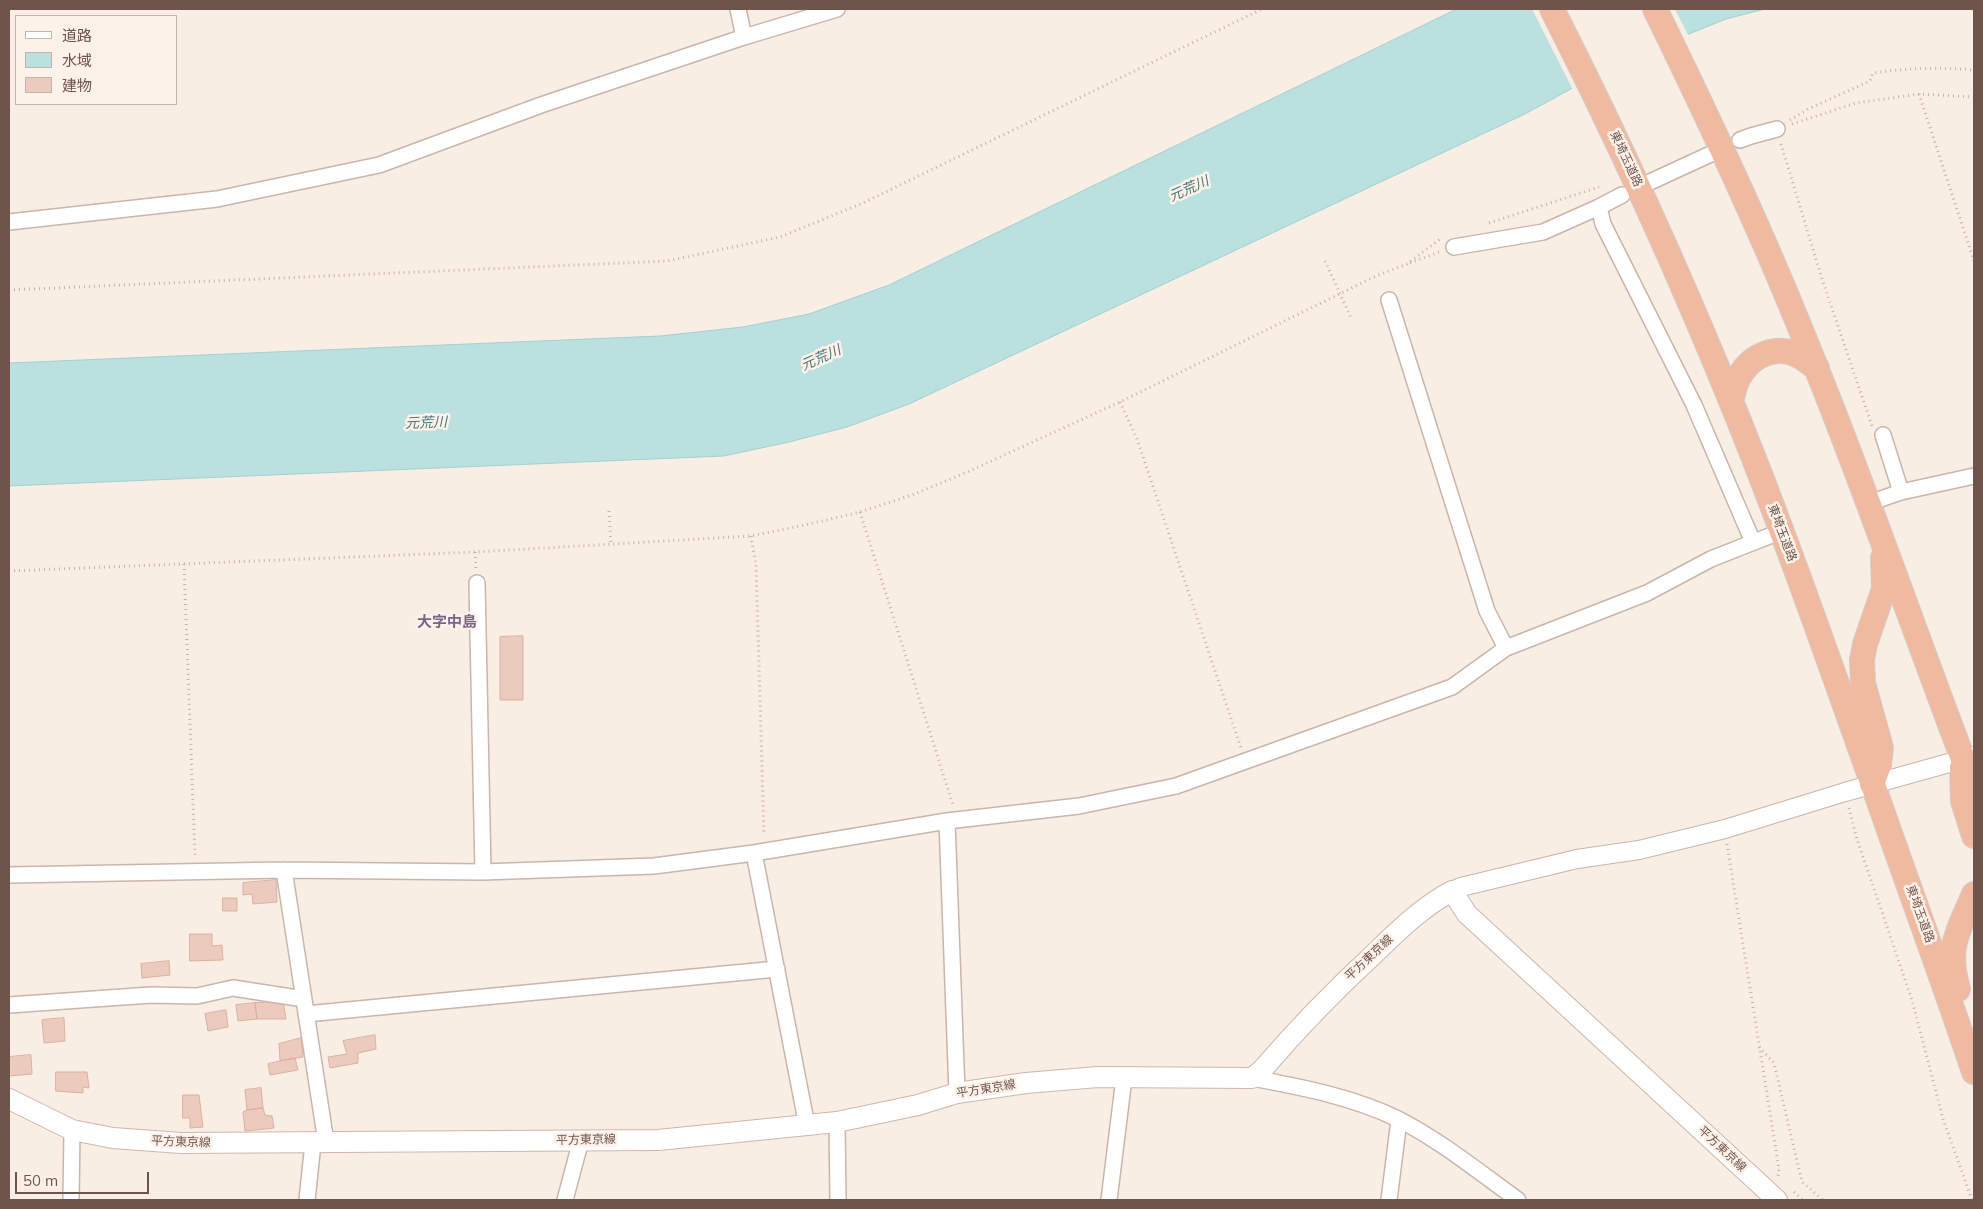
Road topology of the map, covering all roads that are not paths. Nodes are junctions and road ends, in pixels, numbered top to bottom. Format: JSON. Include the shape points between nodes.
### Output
{"nodes":[{"id":1,"x":738,"y":9,"type":"edge"},
{"id":2,"x":837,"y":9,"type":"edge"},
{"id":3,"x":1552,"y":9,"type":"edge"},
{"id":4,"x":1654,"y":9,"type":"edge"},
{"id":5,"x":744,"y":37,"type":"junction"},
{"id":6,"x":1777,"y":129,"type":"road end"},
{"id":7,"x":1740,"y":140,"type":"dead end"},
{"id":8,"x":1716,"y":152,"type":"dead end"},
{"id":9,"x":1650,"y":182,"type":"dead end"},
{"id":10,"x":1622,"y":195,"type":"dead end"},
{"id":11,"x":1599,"y":207,"type":"junction"},
{"id":12,"x":9,"y":222,"type":"edge"},
{"id":13,"x":1451,"y":242,"type":"road end"},
{"id":14,"x":1389,"y":300,"type":"dead end"},
{"id":15,"x":1816,"y":368,"type":"junction"},
{"id":16,"x":1731,"y":402,"type":"junction"},
{"id":17,"x":1882,"y":435,"type":"road end"},
{"id":18,"x":1974,"y":476,"type":"edge"},
{"id":19,"x":1901,"y":492,"type":"junction"},
{"id":20,"x":1869,"y":503,"type":"junction"},
{"id":21,"x":1878,"y":530,"type":"junction"},
{"id":22,"x":1782,"y":531,"type":"junction"},
{"id":23,"x":1753,"y":542,"type":"junction"},
{"id":24,"x":477,"y":583,"type":"dead end"},
{"id":25,"x":1506,"y":648,"type":"junction"},
{"id":26,"x":1969,"y":758,"type":"edge"},
{"id":27,"x":1872,"y":784,"type":"junction"},
{"id":28,"x":1974,"y":788,"type":"edge"},
{"id":29,"x":952,"y":821,"type":"junction"},
{"id":30,"x":1974,"y":836,"type":"edge"},
{"id":31,"x":760,"y":852,"type":"junction"},
{"id":32,"x":284,"y":870,"type":"junction"},
{"id":33,"x":483,"y":872,"type":"junction"},
{"id":34,"x":9,"y":875,"type":"edge"},
{"id":35,"x":1452,"y":891,"type":"junction"},
{"id":36,"x":1974,"y":894,"type":"edge"},
{"id":37,"x":777,"y":969,"type":"junction"},
{"id":38,"x":304,"y":998,"type":"junction"},
{"id":39,"x":9,"y":1005,"type":"edge"},
{"id":40,"x":306,"y":1014,"type":"junction"},
{"id":41,"x":1972,"y":1066,"type":"edge"},
{"id":42,"x":1124,"y":1078,"type":"junction"},
{"id":43,"x":1252,"y":1078,"type":"junction"},
{"id":44,"x":957,"y":1093,"type":"junction"},
{"id":45,"x":9,"y":1099,"type":"edge"},
{"id":46,"x":1399,"y":1120,"type":"junction"},
{"id":47,"x":837,"y":1122,"type":"junction"},
{"id":48,"x":807,"y":1126,"type":"junction"},
{"id":49,"x":72,"y":1130,"type":"junction"},
{"id":50,"x":581,"y":1140,"type":"junction"},
{"id":51,"x":320,"y":1142,"type":"junction"},
{"id":52,"x":1772,"y":1196,"type":"edge"},
{"id":53,"x":71,"y":1200,"type":"edge"},
{"id":54,"x":307,"y":1200,"type":"edge"},
{"id":55,"x":566,"y":1200,"type":"edge"},
{"id":56,"x":838,"y":1200,"type":"edge"},
{"id":57,"x":1109,"y":1200,"type":"edge"},
{"id":58,"x":1389,"y":1200,"type":"edge"},
{"id":59,"x":1518,"y":1200,"type":"edge"}],
"edges":[{"from":1,"to":5,"type":"street"},
{"from":2,"to":5,"type":"street"},
{"from":3,"to":16,"type":"highway","name":"東埼玉道路","via":[[1622,149]]},
{"from":4,"to":15,"type":"highway","via":[[1704,108]]},
{"from":5,"to":12,"type":"street","via":[[541,105],[379,165],[217,200]]},
{"from":6,"to":7,"type":"street"},
{"from":8,"to":9,"type":"street"},
{"from":10,"to":11,"type":"street"},
{"from":11,"to":13,"type":"street","via":[[1543,232]]},
{"from":11,"to":23,"type":"street","via":[[1609,238],[1694,405]]},
{"from":14,"to":25,"type":"street","via":[[1487,611]]},
{"from":15,"to":16,"type":"highway","via":[[1800,356],[1771,350],[1753,359],[1745,368]]},
{"from":15,"to":20,"type":"highway"},
{"from":16,"to":22,"type":"highway","name":"東埼玉道路"},
{"from":17,"to":19,"type":"street"},
{"from":18,"to":19,"type":"street"},
{"from":19,"to":20,"type":"street"},
{"from":20,"to":21,"type":"highway"},
{"from":21,"to":26,"type":"highway"},
{"from":21,"to":27,"type":"highway","via":[[1885,570],[1884,590],[1862,660],[1863,683],[1881,748]]},
{"from":22,"to":23,"type":"street"},
{"from":22,"to":27,"type":"highway","name":"東埼玉道路"},
{"from":23,"to":25,"type":"street","via":[[1711,559],[1647,593]]},
{"from":24,"to":33,"type":"street"},
{"from":25,"to":29,"type":"street","via":[[1452,687],[1176,786],[1098,802]]},
{"from":26,"to":27,"type":"street"},
{"from":26,"to":28,"type":"highway"},
{"from":26,"to":30,"type":"highway","via":[[1961,781],[1963,801]]},
{"from":27,"to":35,"type":"street","via":[[1725,829],[1639,850],[1527,870]]},
{"from":27,"to":41,"type":"highway","name":"東埼玉道路"},
{"from":29,"to":31,"type":"street"},
{"from":29,"to":44,"type":"street"},
{"from":31,"to":33,"type":"street","via":[[654,866]]},
{"from":31,"to":37,"type":"street"},
{"from":32,"to":33,"type":"street"},
{"from":32,"to":34,"type":"street"},
{"from":32,"to":38,"type":"street"},
{"from":35,"to":43,"type":"main road","name":"平方東京線","via":[[1407,923],[1337,988]]},
{"from":35,"to":52,"type":"main road","name":"平方東京線","via":[[1468,914]]},
{"from":36,"to":41,"type":"highway","via":[[1956,934],[1952,952],[1954,974],[1966,1017]]},
{"from":37,"to":40,"type":"street"},
{"from":37,"to":48,"type":"street"},
{"from":38,"to":39,"type":"street","via":[[232,988],[197,996],[151,995]]},
{"from":38,"to":40,"type":"street"},
{"from":40,"to":51,"type":"street"},
{"from":42,"to":43,"type":"main road","name":"平方東京線"},
{"from":42,"to":44,"type":"main road","name":"平方東京線","via":[[1068,1079]]},
{"from":42,"to":57,"type":"street"},
{"from":43,"to":46,"type":"street","via":[[1362,1104]]},
{"from":44,"to":47,"type":"main road","name":"平方東京線","via":[[918,1105]]},
{"from":45,"to":49,"type":"main road","name":"平方東京線"},
{"from":46,"to":58,"type":"street"},
{"from":46,"to":59,"type":"street"},
{"from":47,"to":48,"type":"main road","name":"平方東京線"},
{"from":47,"to":56,"type":"street"},
{"from":48,"to":50,"type":"main road","name":"平方東京線","via":[[658,1140]]},
{"from":49,"to":51,"type":"main road","name":"平方東京線","via":[[113,1138],[181,1144]]},
{"from":49,"to":53,"type":"street"},
{"from":50,"to":51,"type":"main road","name":"平方東京線"},
{"from":50,"to":55,"type":"street"},
{"from":51,"to":54,"type":"street"}]}
